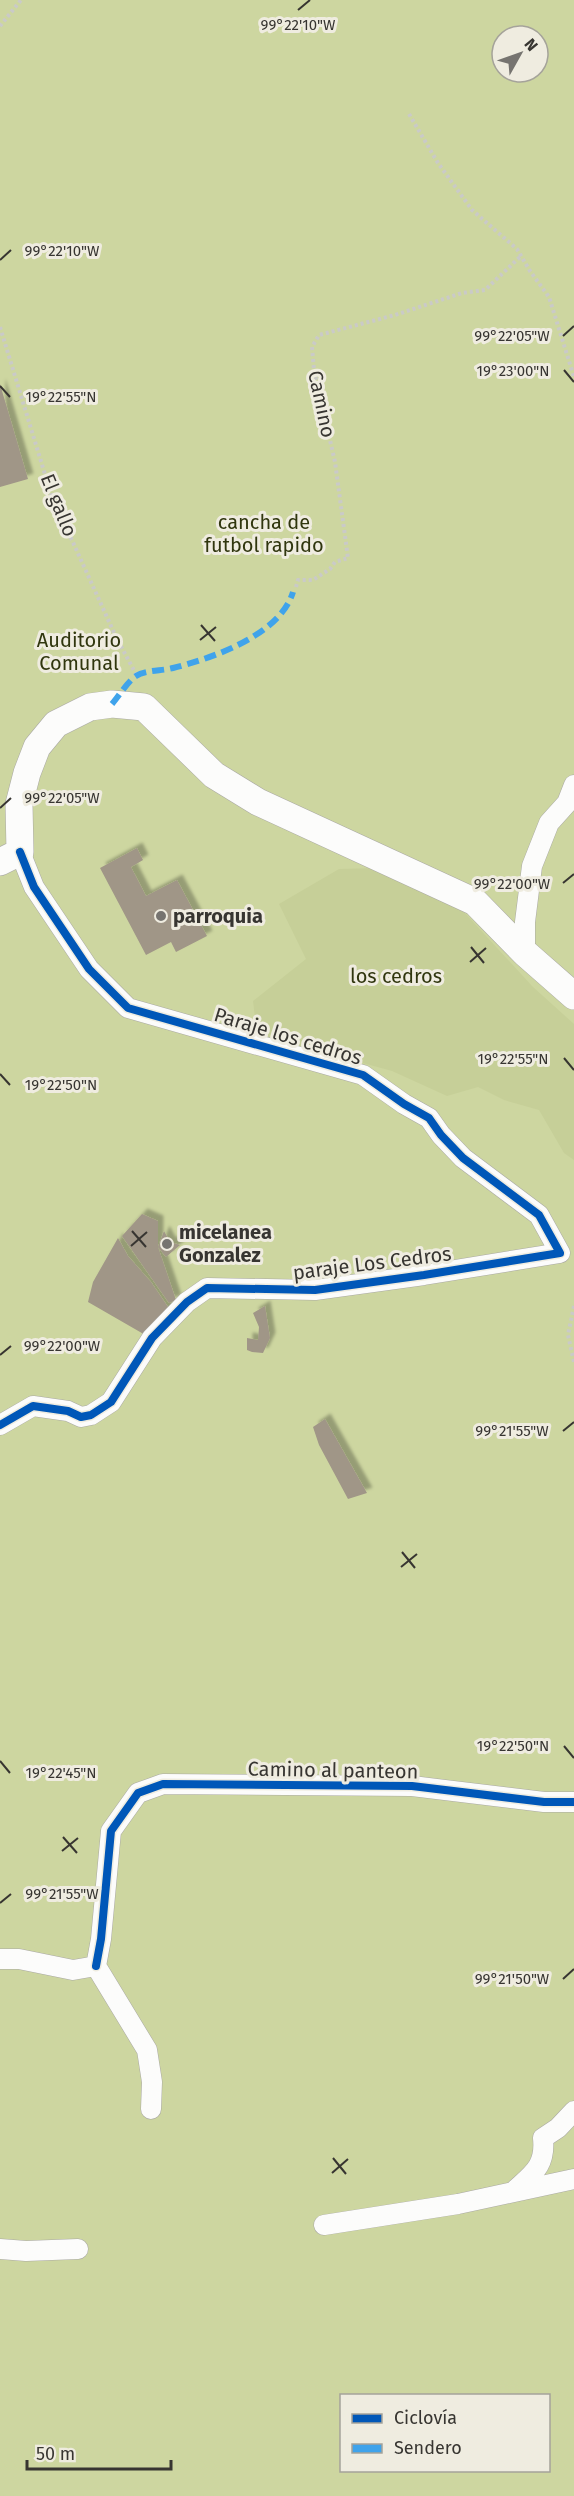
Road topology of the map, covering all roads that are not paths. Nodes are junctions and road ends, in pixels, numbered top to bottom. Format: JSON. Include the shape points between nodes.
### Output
{"nodes":[{"id":1,"x":574,"y":785,"type":"edge"},
{"id":2,"x":10,"y":857,"type":"edge"},
{"id":3,"x":525,"y":953,"type":"junction"},
{"id":4,"x":574,"y":996,"type":"edge"},
{"id":5,"x":560,"y":1252,"type":"joint"},
{"id":6,"x":0,"y":1425,"type":"edge"},
{"id":7,"x":574,"y":1802,"type":"edge"},
{"id":8,"x":0,"y":1959,"type":"edge"},
{"id":9,"x":96,"y":1966,"type":"junction"},
{"id":10,"x":150,"y":2109,"type":"dead end"},
{"id":11,"x":574,"y":2111,"type":"edge"},
{"id":12,"x":574,"y":2179,"type":"edge"},
{"id":13,"x":511,"y":2194,"type":"junction"},
{"id":14,"x":324,"y":2225,"type":"dead end"},
{"id":15,"x":0,"y":2249,"type":"edge"},
{"id":16,"x":78,"y":2249,"type":"dead end"}],
"edges":[{"from":1,"to":3,"type":"street","via":[[567,803],[549,823],[532,866]]},
{"from":2,"to":3,"type":"main road","via":[[27,773],[37,747],[56,724],[90,707],[144,707],[214,775],[258,802],[475,902]]},
{"from":2,"to":5,"type":"street","name":"Paraje los cedros","via":[[89,969],[128,1008],[363,1075],[429,1118],[463,1158],[540,1215]]},
{"from":3,"to":4,"type":"main road"},
{"from":5,"to":6,"type":"street","name":"paraje Los Cedros","via":[[315,1290],[207,1288],[187,1302],[152,1338],[111,1402],[92,1415],[81,1417],[33,1406]]},
{"from":7,"to":9,"type":"street","name":"Camino al panteon","via":[[412,1786],[163,1784],[138,1793],[111,1831]]},
{"from":8,"to":9,"type":"street","via":[[74,1970]]},
{"from":9,"to":10,"type":"street","via":[[147,2050],[152,2082]]},
{"from":11,"to":13,"type":"street","via":[[543,2138],[545,2153],[536,2170]]},
{"from":12,"to":13,"type":"street"},
{"from":13,"to":14,"type":"street"},
{"from":15,"to":16,"type":"street"}]}
